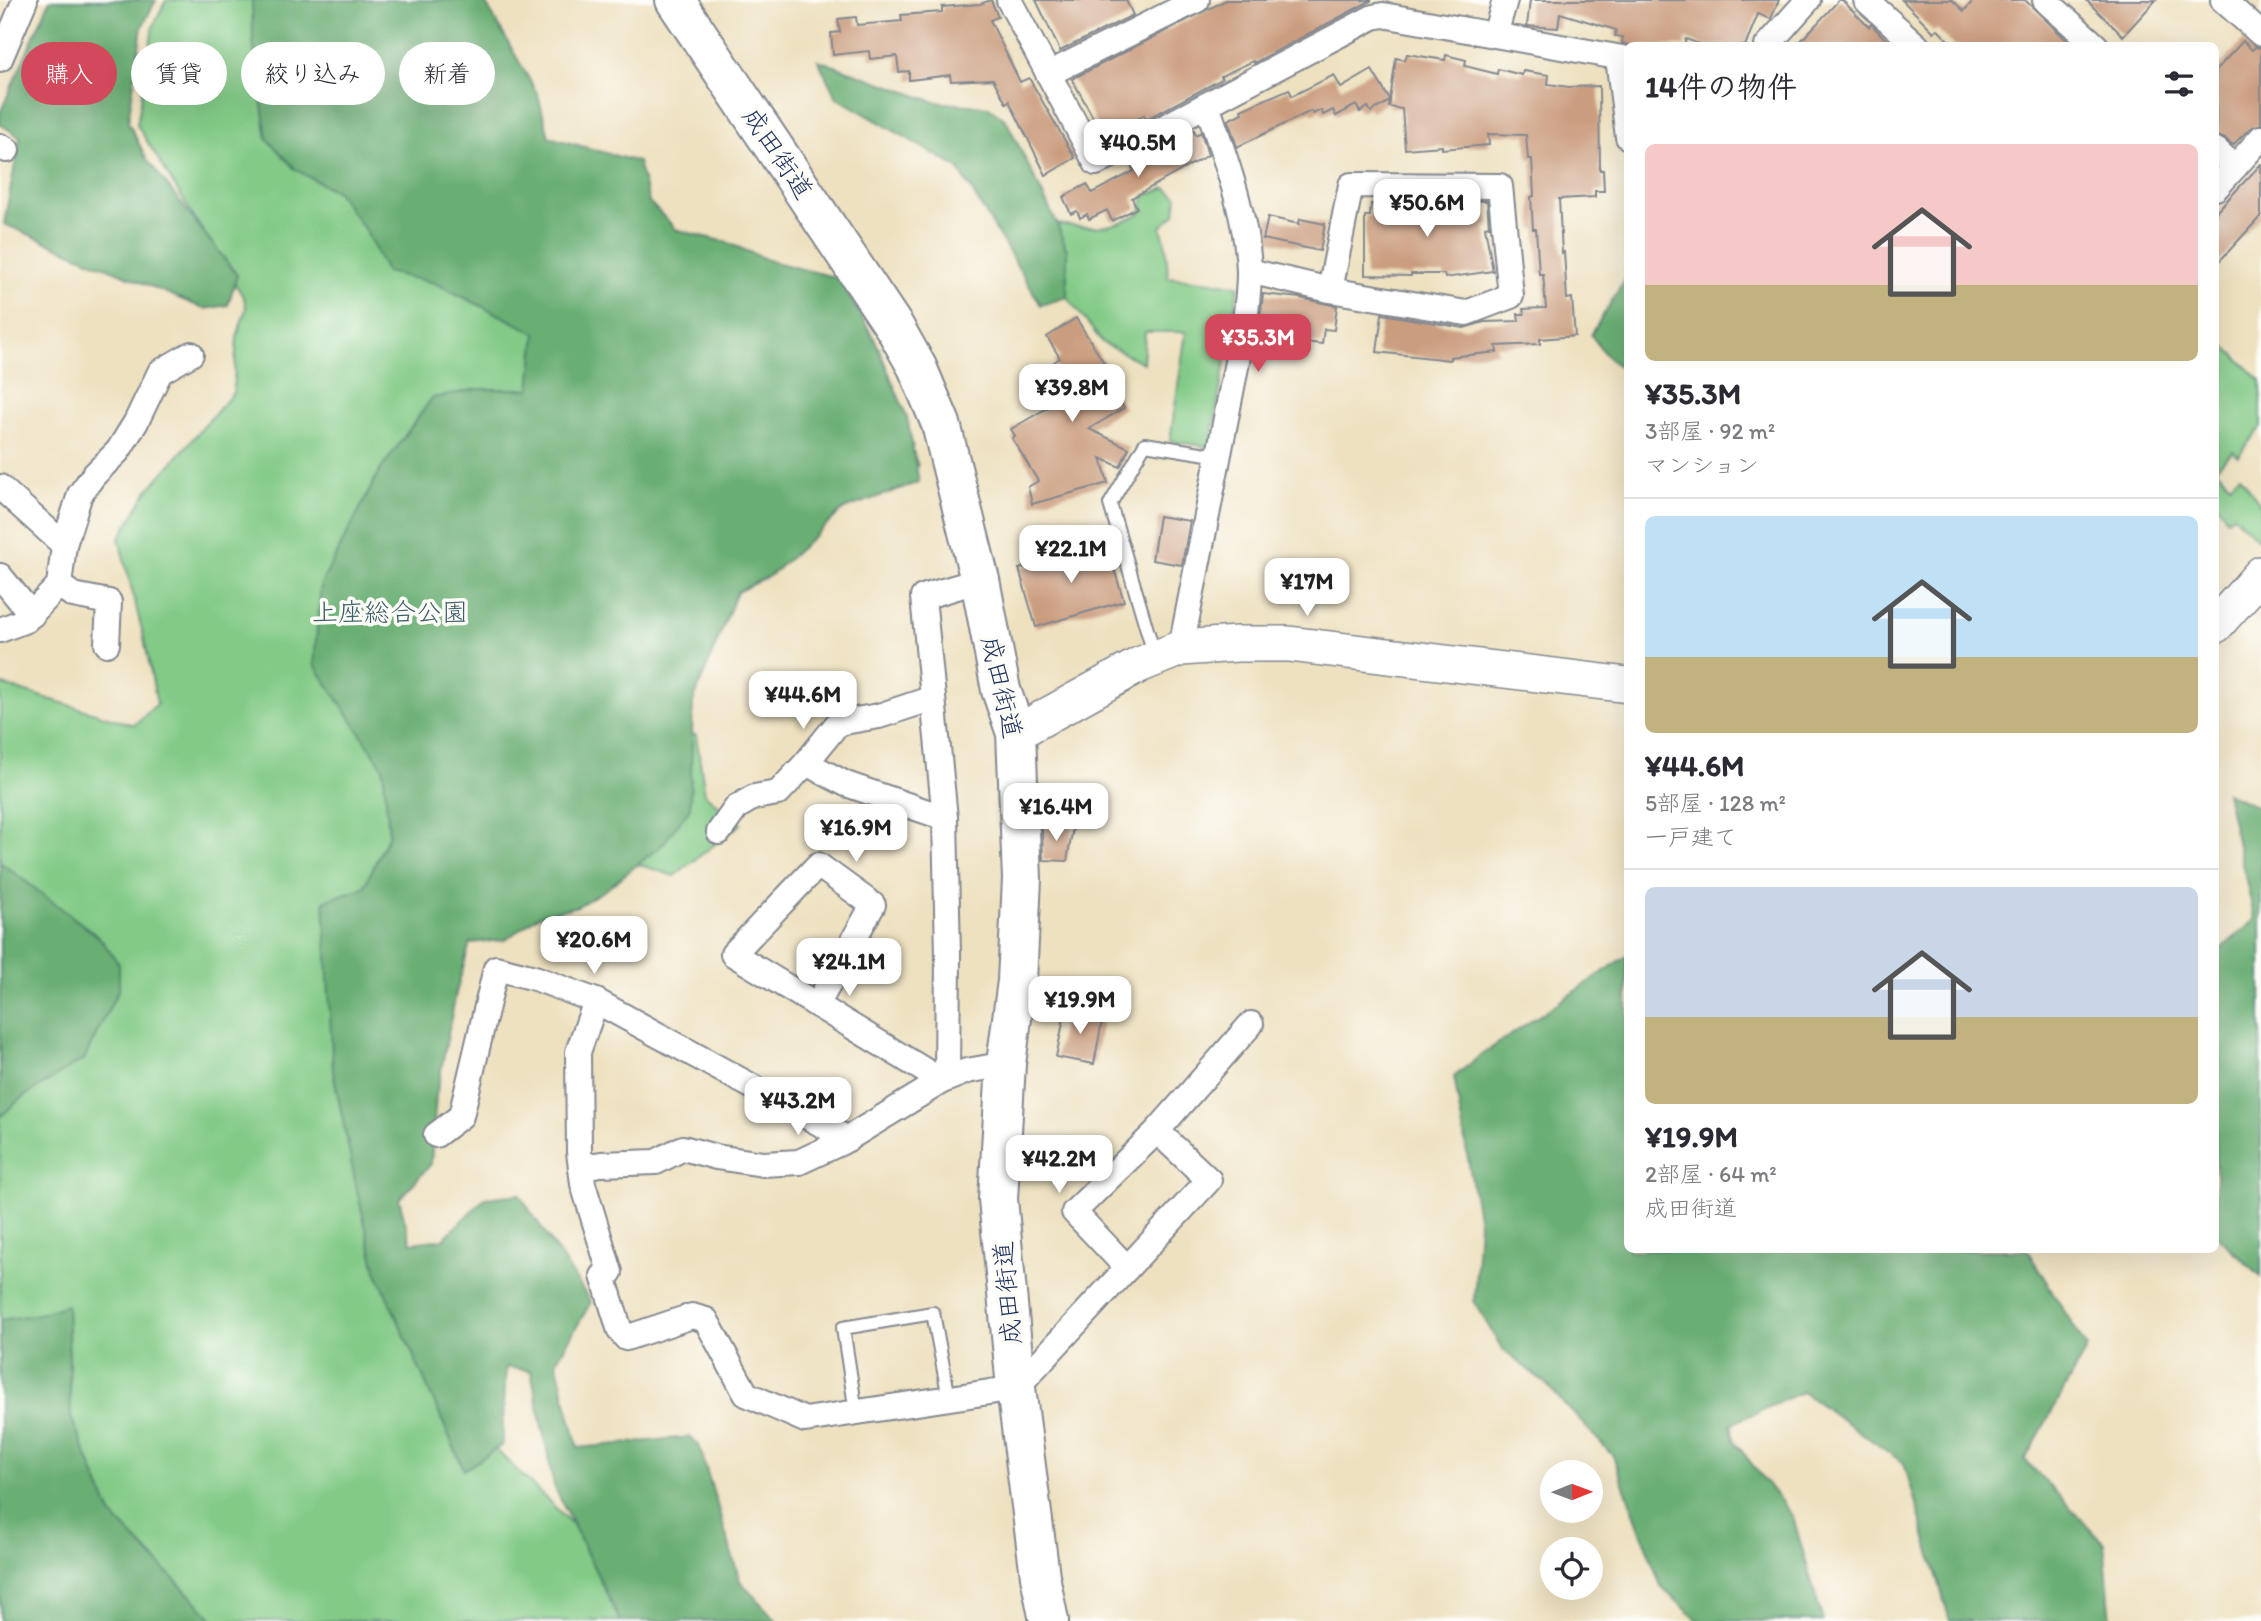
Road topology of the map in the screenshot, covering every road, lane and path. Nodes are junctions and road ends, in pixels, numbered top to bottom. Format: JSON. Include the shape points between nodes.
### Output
{"nodes":[{"id":1,"x":25,"y":0,"type":"edge"},
{"id":2,"x":676,"y":0,"type":"edge"},
{"id":3,"x":1009,"y":0,"type":"edge"},
{"id":4,"x":1197,"y":0,"type":"edge"},
{"id":5,"x":1505,"y":0,"type":"edge"},
{"id":6,"x":1808,"y":0,"type":"edge"},
{"id":7,"x":1866,"y":0,"type":"edge"},
{"id":8,"x":2045,"y":0,"type":"edge"},
{"id":9,"x":2223,"y":0,"type":"edge"},
{"id":10,"x":1380,"y":7,"type":"edge"},
{"id":11,"x":2261,"y":34,"type":"edge"},
{"id":12,"x":1495,"y":35,"type":"junction"},
{"id":13,"x":1771,"y":42,"type":"edge"},
{"id":14,"x":1913,"y":42,"type":"edge"},
{"id":15,"x":2092,"y":42,"type":"edge"},
{"id":16,"x":0,"y":59,"type":"edge"},
{"id":17,"x":1623,"y":59,"type":"edge"},
{"id":18,"x":1048,"y":74,"type":"junction"},
{"id":19,"x":1207,"y":105,"type":"junction"},
{"id":20,"x":2261,"y":138,"type":"edge"},
{"id":21,"x":2219,"y":153,"type":"edge"},
{"id":22,"x":2235,"y":167,"type":"junction"},
{"id":23,"x":2219,"y":185,"type":"edge"},
{"id":24,"x":1249,"y":271,"type":"junction"},
{"id":25,"x":1330,"y":289,"type":"junction"},
{"id":26,"x":191,"y":354,"type":"dead end"},
{"id":27,"x":1219,"y":456,"type":"junction"},
{"id":28,"x":0,"y":487,"type":"edge"},
{"id":29,"x":65,"y":545,"type":"junction"},
{"id":30,"x":2261,"y":575,"type":"edge"},
{"id":31,"x":0,"y":576,"type":"edge"},
{"id":32,"x":980,"y":580,"type":"junction"},
{"id":33,"x":59,"y":584,"type":"junction"},
{"id":34,"x":32,"y":615,"type":"junction"},
{"id":35,"x":2219,"y":622,"type":"edge"},
{"id":36,"x":0,"y":630,"type":"edge"},
{"id":37,"x":107,"y":644,"type":"dead end"},
{"id":38,"x":1168,"y":653,"type":"junction"},
{"id":39,"x":1624,"y":685,"type":"edge"},
{"id":40,"x":933,"y":698,"type":"junction"},
{"id":41,"x":1016,"y":733,"type":"junction"},
{"id":42,"x":806,"y":763,"type":"junction"},
{"id":43,"x":945,"y":818,"type":"junction"},
{"id":44,"x":719,"y":832,"type":"dead end"},
{"id":45,"x":596,"y":1002,"type":"junction"},
{"id":46,"x":817,"y":1005,"type":"junction"},
{"id":47,"x":1251,"y":1024,"type":"dead end"},
{"id":48,"x":1006,"y":1064,"type":"junction"},
{"id":49,"x":944,"y":1080,"type":"junction"},
{"id":50,"x":1157,"y":1131,"type":"junction"},
{"id":51,"x":436,"y":1135,"type":"dead end"},
{"id":52,"x":848,"y":1139,"type":"junction"},
{"id":53,"x":581,"y":1167,"type":"junction"},
{"id":54,"x":1127,"y":1268,"type":"junction"},
{"id":55,"x":1016,"y":1388,"type":"junction"},
{"id":56,"x":949,"y":1398,"type":"junction"},
{"id":57,"x":856,"y":1412,"type":"junction"},
{"id":58,"x":1049,"y":1621,"type":"edge"}],
"edges":[{"from":1,"to":16,"type":"street"},
{"from":2,"to":32,"type":"highway","name":"成田街道","via":[[917,367],[941,424]]},
{"from":3,"to":18,"type":"street"},
{"from":4,"to":18,"type":"street"},
{"from":5,"to":12,"type":"street"},
{"from":6,"to":13,"type":"street"},
{"from":7,"to":14,"type":"street"},
{"from":8,"to":15,"type":"street"},
{"from":9,"to":11,"type":"street"},
{"from":10,"to":12,"type":"street"},
{"from":10,"to":19,"type":"street","via":[[1373,17]]},
{"from":12,"to":17,"type":"street"},
{"from":18,"to":19,"type":"street","via":[[1096,163]]},
{"from":19,"to":24,"type":"street","via":[[1241,215]]},
{"from":20,"to":22,"type":"street"},
{"from":21,"to":22,"type":"street"},
{"from":22,"to":23,"type":"street"},
{"from":24,"to":25,"type":"street"},
{"from":24,"to":27,"type":"street","via":[[1245,321]]},
{"from":25,"to":25,"type":"street","via":[[1466,313],[1511,296],[1500,186],[1351,185]]},
{"from":26,"to":29,"type":"street","via":[[160,373],[118,451],[80,494]]},
{"from":27,"to":38,"type":"street"},
{"from":27,"to":38,"type":"lane","via":[[1144,444],[1110,504]]},
{"from":28,"to":29,"type":"street"},
{"from":29,"to":33,"type":"street"},
{"from":30,"to":35,"type":"street"},
{"from":31,"to":34,"type":"street"},
{"from":32,"to":40,"type":"street","via":[[923,597]]},
{"from":32,"to":41,"type":"highway","name":"成田街道","via":[[1001,690]]},
{"from":33,"to":34,"type":"street"},
{"from":33,"to":37,"type":"street","via":[[73,595],[109,602]]},
{"from":34,"to":36,"type":"street"},
{"from":38,"to":39,"type":"street","via":[[1237,643],[1289,644]]},
{"from":38,"to":41,"type":"street"},
{"from":40,"to":42,"type":"street","via":[[838,723]]},
{"from":40,"to":43,"type":"street"},
{"from":41,"to":48,"type":"highway","name":"成田街道","via":[[1022,879],[1017,981]]},
{"from":42,"to":43,"type":"street","via":[[846,783]]},
{"from":42,"to":44,"type":"street","via":[[778,793],[754,797],[737,807]]},
{"from":43,"to":49,"type":"street","via":[[948,955]]},
{"from":45,"to":51,"type":"street","via":[[496,968],[461,1116]]},
{"from":45,"to":52,"type":"street"},
{"from":45,"to":53,"type":"street","via":[[578,1052]]},
{"from":46,"to":46,"type":"street","via":[[733,954],[818,865],[873,905]]},
{"from":46,"to":49,"type":"street"},
{"from":47,"to":50,"type":"street"},
{"from":48,"to":49,"type":"street"},
{"from":48,"to":55,"type":"highway","name":"成田街道","via":[[998,1199]]},
{"from":49,"to":52,"type":"street"},
{"from":50,"to":54,"type":"street","via":[[1209,1180]]},
{"from":50,"to":54,"type":"street","via":[[1073,1212]]},
{"from":52,"to":53,"type":"street","via":[[799,1162],[763,1164],[682,1148],[656,1162]]},
{"from":53,"to":57,"type":"street","via":[[610,1272],[603,1276],[626,1338],[692,1317],[706,1320],[746,1394],[805,1420]]},
{"from":54,"to":55,"type":"street"},
{"from":55,"to":56,"type":"street"},
{"from":55,"to":58,"type":"highway","name":"成田街道"},
{"from":56,"to":57,"type":"street"},
{"from":56,"to":57,"type":"lane","via":[[933,1312],[843,1328]]}]}
